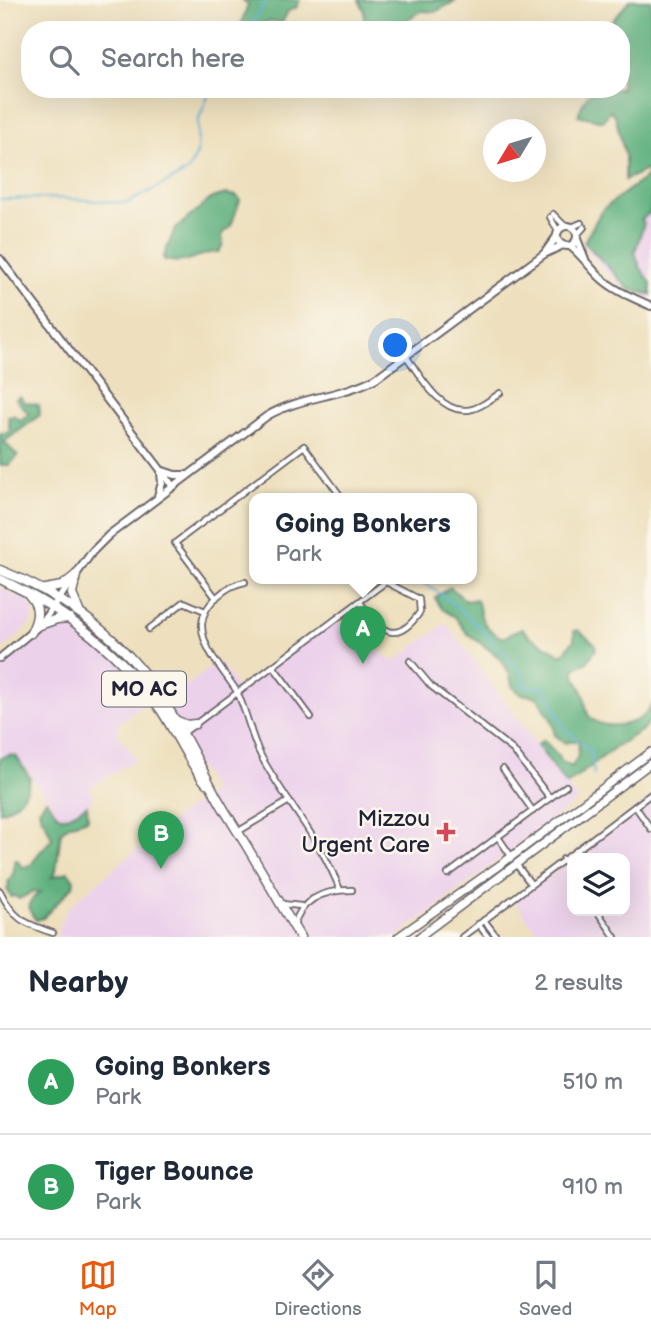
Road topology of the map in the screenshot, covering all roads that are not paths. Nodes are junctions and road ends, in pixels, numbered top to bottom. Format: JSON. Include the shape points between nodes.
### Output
{"nodes":[{"id":1,"x":568,"y":226,"type":"junction"},
{"id":2,"x":558,"y":234,"type":"junction"},
{"id":3,"x":577,"y":237,"type":"junction"},
{"id":4,"x":566,"y":245,"type":"junction"},
{"id":5,"x":544,"y":254,"type":"junction"},
{"id":6,"x":0,"y":259,"type":"edge"},
{"id":7,"x":585,"y":259,"type":"junction"},
{"id":8,"x":651,"y":306,"type":"edge"},
{"id":9,"x":406,"y":356,"type":"junction"},
{"id":10,"x":500,"y":393,"type":"dead end"},
{"id":11,"x":159,"y":468,"type":"junction"},
{"id":12,"x":188,"y":475,"type":"junction"},
{"id":13,"x":173,"y":486,"type":"junction"},
{"id":14,"x":338,"y":493,"type":"edge"},
{"id":15,"x":158,"y":498,"type":"junction"},
{"id":16,"x":0,"y":570,"type":"edge"},
{"id":17,"x":76,"y":575,"type":"junction"},
{"id":18,"x":0,"y":579,"type":"edge"},
{"id":19,"x":245,"y":582,"type":"dead end"},
{"id":20,"x":383,"y":584,"type":"edge"},
{"id":21,"x":390,"y":584,"type":"edge"},
{"id":22,"x":42,"y":589,"type":"junction"},
{"id":23,"x":24,"y":590,"type":"junction"},
{"id":24,"x":216,"y":598,"type":"junction"},
{"id":25,"x":360,"y":602,"type":"junction"},
{"id":26,"x":56,"y":603,"type":"junction"},
{"id":27,"x":205,"y":611,"type":"junction"},
{"id":28,"x":81,"y":614,"type":"junction"},
{"id":29,"x":70,"y":618,"type":"junction"},
{"id":30,"x":40,"y":625,"type":"junction"},
{"id":31,"x":149,"y":629,"type":"dead end"},
{"id":32,"x":31,"y":633,"type":"junction"},
{"id":33,"x":0,"y":659,"type":"edge"},
{"id":34,"x":410,"y":662,"type":"dead end"},
{"id":35,"x":273,"y":666,"type":"junction"},
{"id":36,"x":237,"y":693,"type":"junction"},
{"id":37,"x":311,"y":717,"type":"dead end"},
{"id":38,"x":173,"y":719,"type":"junction"},
{"id":39,"x":195,"y":724,"type":"junction"},
{"id":40,"x":180,"y":736,"type":"junction"},
{"id":41,"x":651,"y":752,"type":"edge"},
{"id":42,"x":651,"y":763,"type":"edge"},
{"id":43,"x":503,"y":769,"type":"dead end"},
{"id":44,"x":566,"y":786,"type":"dead end"},
{"id":45,"x":651,"y":794,"type":"edge"},
{"id":46,"x":550,"y":798,"type":"junction"},
{"id":47,"x":289,"y":801,"type":"junction"},
{"id":48,"x":635,"y":806,"type":"junction"},
{"id":49,"x":533,"y":811,"type":"junction"},
{"id":50,"x":651,"y":829,"type":"edge"},
{"id":51,"x":238,"y":831,"type":"junction"},
{"id":52,"x":498,"y":837,"type":"junction"},
{"id":53,"x":563,"y":859,"type":"junction"},
{"id":54,"x":514,"y":860,"type":"junction"},
{"id":55,"x":567,"y":865,"type":"edge"},
{"id":56,"x":448,"y":874,"type":"dead end"},
{"id":57,"x":531,"y":884,"type":"junction"},
{"id":58,"x":340,"y":890,"type":"junction"},
{"id":59,"x":352,"y":890,"type":"dead end"},
{"id":60,"x":0,"y":891,"type":"edge"},
{"id":61,"x":281,"y":904,"type":"junction"},
{"id":62,"x":302,"y":906,"type":"junction"},
{"id":63,"x":600,"y":916,"type":"edge"},
{"id":64,"x":484,"y":920,"type":"junction"},
{"id":65,"x":478,"y":925,"type":"junction"},
{"id":66,"x":294,"y":927,"type":"junction"},
{"id":67,"x":53,"y":933,"type":"dead end"},
{"id":68,"x":300,"y":937,"type":"edge"},
{"id":69,"x":398,"y":937,"type":"edge"},
{"id":70,"x":419,"y":937,"type":"edge"},
{"id":71,"x":462,"y":937,"type":"edge"},
{"id":72,"x":488,"y":937,"type":"edge"},
{"id":73,"x":497,"y":937,"type":"edge"},
{"id":74,"x":614,"y":937,"type":"edge"}],
"edges":[{"from":1,"to":2,"type":"street"},
{"from":1,"to":2,"type":"street","via":[[552,215]]},
{"from":1,"to":3,"type":"street"},
{"from":1,"to":3,"type":"street","via":[[583,225]]},
{"from":2,"to":4,"type":"street"},
{"from":2,"to":5,"type":"street"},
{"from":3,"to":4,"type":"street"},
{"from":3,"to":7,"type":"street"},
{"from":4,"to":5,"type":"street"},
{"from":4,"to":7,"type":"street"},
{"from":5,"to":9,"type":"street"},
{"from":6,"to":11,"type":"street"},
{"from":7,"to":8,"type":"street","via":[[611,286]]},
{"from":9,"to":10,"type":"street","via":[[432,391],[453,408],[466,410]]},
{"from":9,"to":12,"type":"street","via":[[349,391],[280,408]]},
{"from":11,"to":12,"type":"street"},
{"from":11,"to":13,"type":"street"},
{"from":11,"to":15,"type":"street","via":[[163,479]]},
{"from":12,"to":13,"type":"street"},
{"from":13,"to":15,"type":"street"},
{"from":14,"to":24,"type":"street","via":[[304,446],[174,543]]},
{"from":15,"to":17,"type":"street","via":[[109,535]]},
{"from":16,"to":22,"type":"main road","number":"MO AC"},
{"from":17,"to":22,"type":"main road","via":[[62,586]]},
{"from":17,"to":26,"type":"street"},
{"from":17,"to":28,"type":"main road","via":[[72,594]]},
{"from":18,"to":23,"type":"main road","number":"MO AC"},
{"from":19,"to":24,"type":"street"},
{"from":20,"to":25,"type":"street"},
{"from":21,"to":25,"type":"street","via":[[419,599],[420,612],[399,633],[391,633],[372,619]]},
{"from":22,"to":26,"type":"main road","number":"MO AC"},
{"from":23,"to":26,"type":"main road","number":"MO AC"},
{"from":23,"to":32,"type":"main road","via":[[38,611]]},
{"from":24,"to":27,"type":"street"},
{"from":25,"to":35,"type":"street"},
{"from":26,"to":28,"type":"main road","number":"MO AC"},
{"from":26,"to":29,"type":"main road","number":"MO AC"},
{"from":26,"to":30,"type":"street"},
{"from":27,"to":31,"type":"street","via":[[184,602]]},
{"from":27,"to":36,"type":"street","via":[[205,641]]},
{"from":28,"to":38,"type":"main road","number":"MO AC","via":[[138,666]]},
{"from":29,"to":30,"type":"main road"},
{"from":29,"to":40,"type":"main road","number":"MO AC","via":[[127,668]]},
{"from":30,"to":32,"type":"street"},
{"from":32,"to":33,"type":"street"},
{"from":34,"to":46,"type":"street","via":[[431,687],[513,750]]},
{"from":35,"to":36,"type":"street"},
{"from":35,"to":37,"type":"street"},
{"from":36,"to":39,"type":"street"},
{"from":36,"to":47,"type":"street","via":[[260,754]]},
{"from":38,"to":39,"type":"main road"},
{"from":38,"to":40,"type":"main road","number":"MO AC"},
{"from":39,"to":40,"type":"street"},
{"from":40,"to":51,"type":"main road","number":"MO AC","via":[[197,755]]},
{"from":41,"to":54,"type":"main road"},
{"from":42,"to":54,"type":"main road"},
{"from":43,"to":49,"type":"street"},
{"from":44,"to":46,"type":"street"},
{"from":45,"to":48,"type":"street"},
{"from":46,"to":49,"type":"street"},
{"from":47,"to":51,"type":"street"},
{"from":47,"to":58,"type":"street"},
{"from":48,"to":50,"type":"street"},
{"from":48,"to":53,"type":"street"},
{"from":49,"to":52,"type":"street"},
{"from":51,"to":61,"type":"main road","number":"MO AC"},
{"from":52,"to":54,"type":"street"},
{"from":52,"to":56,"type":"street"},
{"from":53,"to":55,"type":"street"},
{"from":53,"to":57,"type":"street"},
{"from":54,"to":57,"type":"street"},
{"from":54,"to":69,"type":"main road"},
{"from":54,"to":70,"type":"main road"},
{"from":57,"to":64,"type":"street"},
{"from":58,"to":59,"type":"street"},
{"from":58,"to":62,"type":"street"},
{"from":60,"to":67,"type":"street","via":[[9,910],[24,923]]},
{"from":61,"to":62,"type":"street"},
{"from":61,"to":66,"type":"main road","number":"MO AC"},
{"from":62,"to":66,"type":"street"},
{"from":63,"to":74,"type":"street"},
{"from":64,"to":65,"type":"street"},
{"from":64,"to":73,"type":"street"},
{"from":65,"to":71,"type":"street"},
{"from":65,"to":72,"type":"street"},
{"from":66,"to":68,"type":"main road","number":"MO AC"}]}
